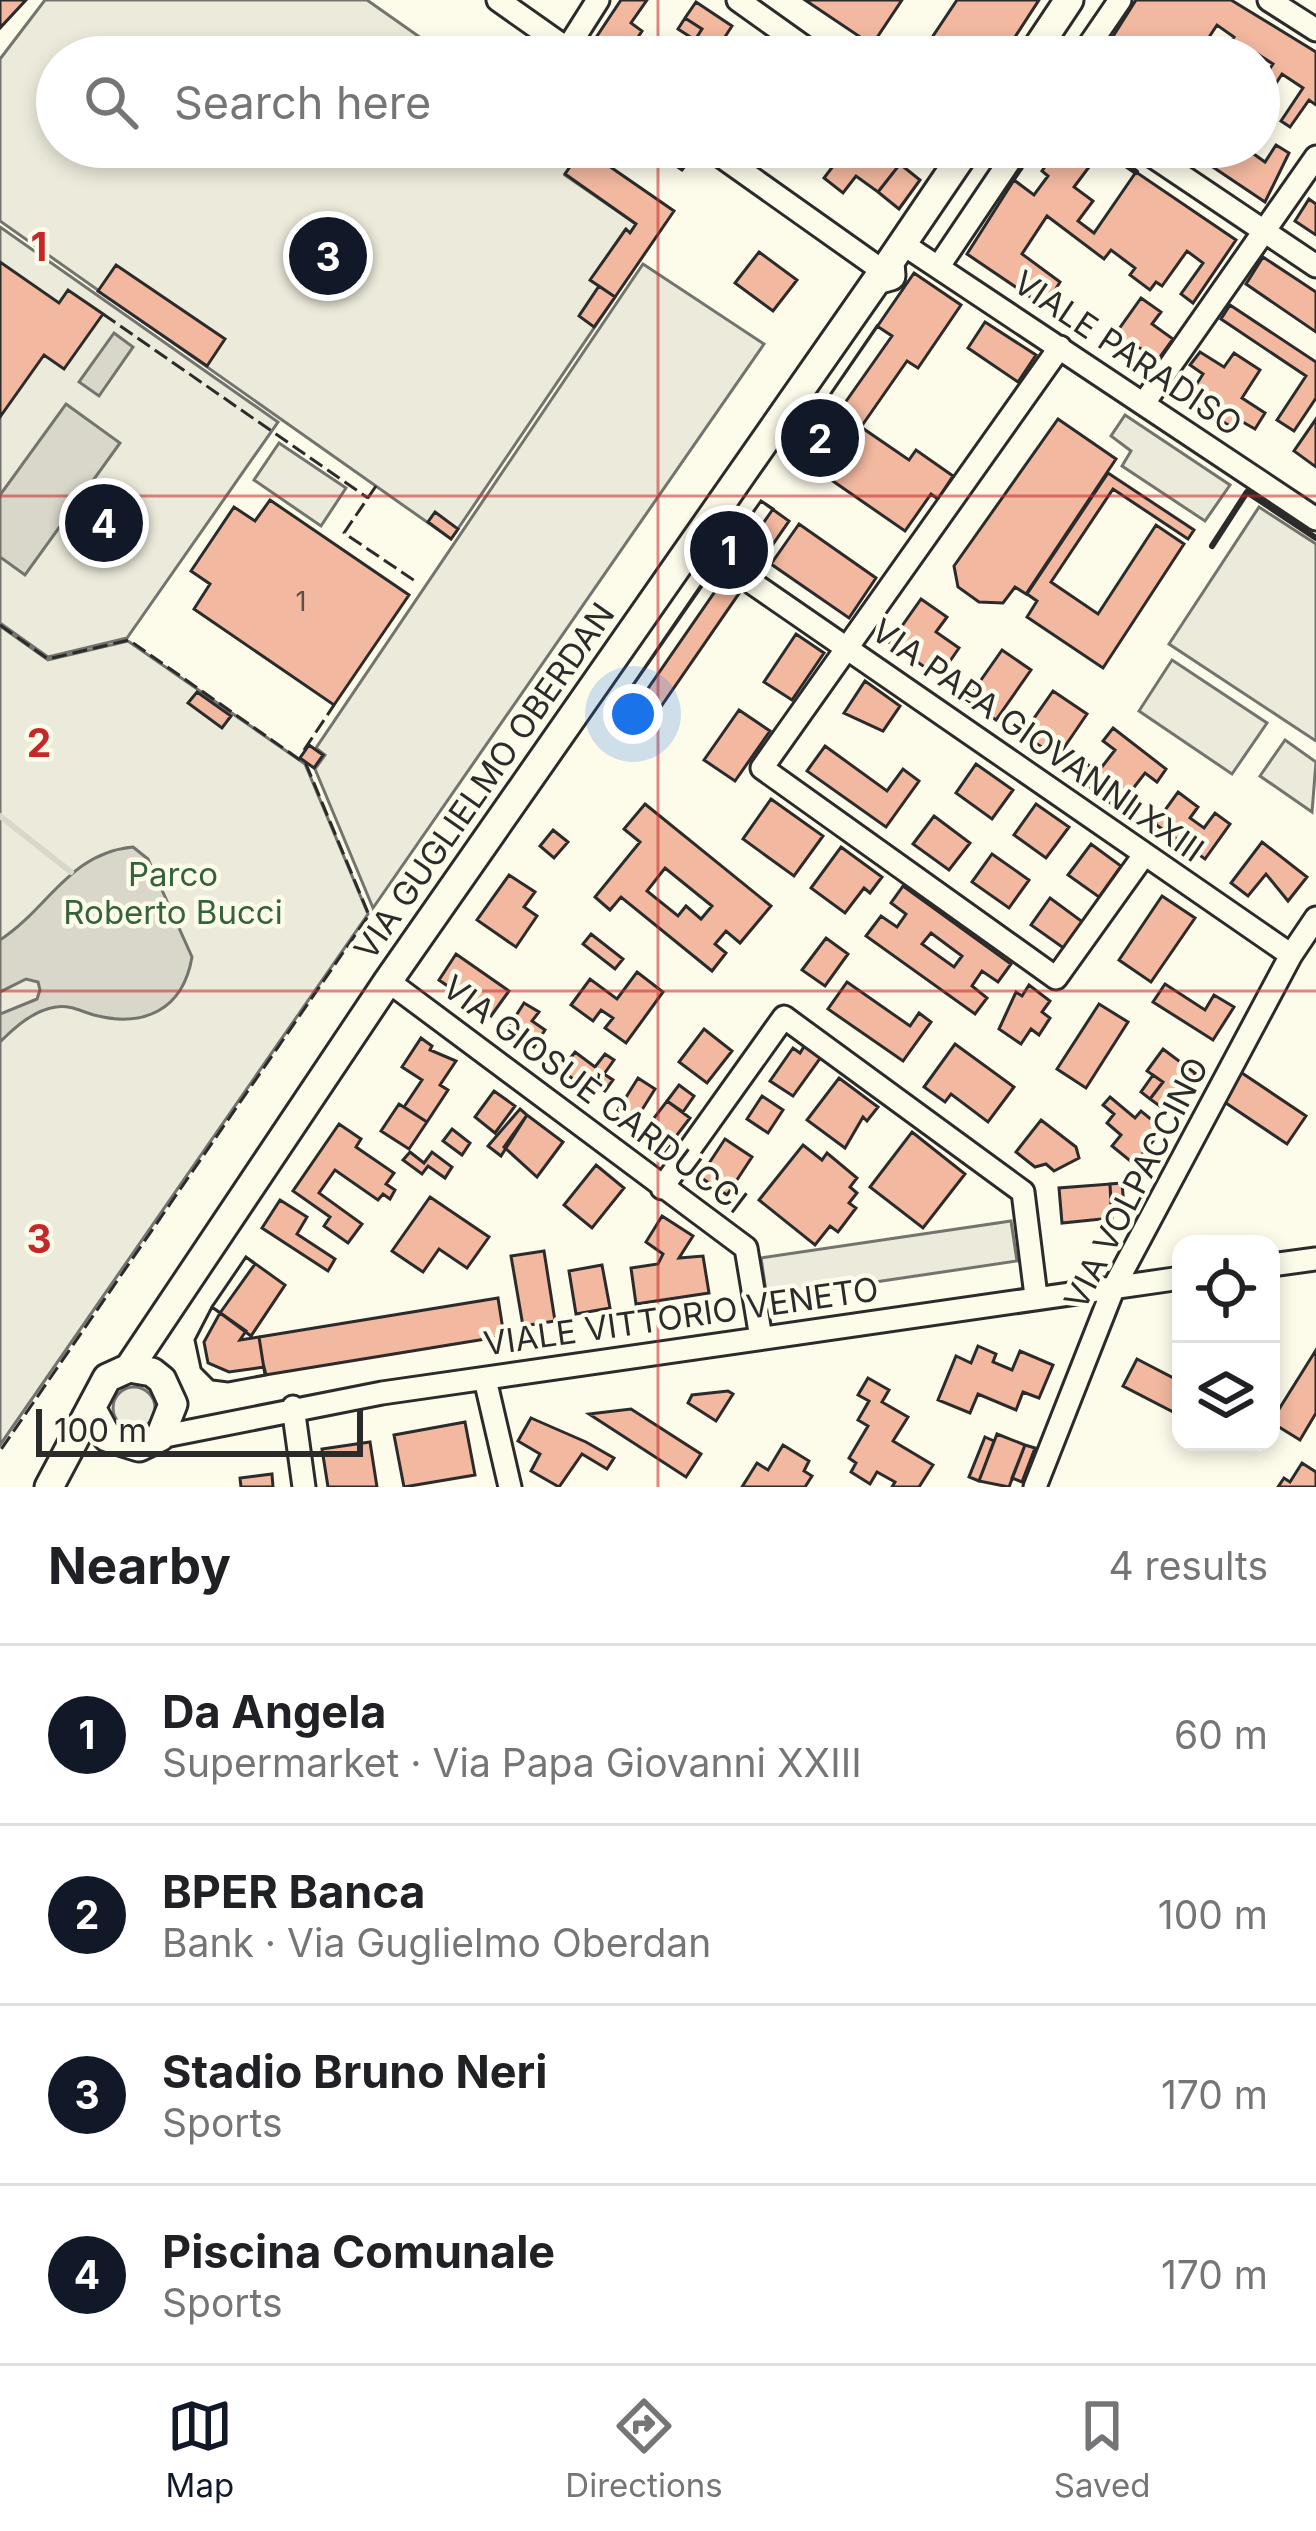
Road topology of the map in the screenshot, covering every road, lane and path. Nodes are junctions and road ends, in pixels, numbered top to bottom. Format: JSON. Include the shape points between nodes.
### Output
{"nodes":[{"id":1,"x":498,"y":0,"type":"edge"},
{"id":2,"x":598,"y":0,"type":"edge"},
{"id":3,"x":738,"y":0,"type":"edge"},
{"id":4,"x":1069,"y":0,"type":"edge"},
{"id":5,"x":1120,"y":0,"type":"edge"},
{"id":6,"x":1269,"y":0,"type":"edge"},
{"id":7,"x":1316,"y":30,"type":"edge"},
{"id":8,"x":549,"y":36,"type":"edge"},
{"id":9,"x":581,"y":36,"type":"edge"},
{"id":10,"x":789,"y":36,"type":"edge"},
{"id":11,"x":1045,"y":36,"type":"edge"},
{"id":12,"x":1095,"y":36,"type":"edge"},
{"id":13,"x":1316,"y":157,"type":"edge"},
{"id":14,"x":740,"y":168,"type":"edge"},
{"id":15,"x":946,"y":168,"type":"edge"},
{"id":16,"x":1005,"y":168,"type":"edge"},
{"id":17,"x":1170,"y":168,"type":"edge"},
{"id":18,"x":1265,"y":232,"type":"junction"},
{"id":19,"x":886,"y":262,"type":"junction"},
{"id":20,"x":939,"y":266,"type":"junction"},
{"id":21,"x":1316,"y":266,"type":"edge"},
{"id":22,"x":1060,"y":347,"type":"junction"},
{"id":23,"x":1144,"y":404,"type":"junction"},
{"id":24,"x":1316,"y":519,"type":"edge"},
{"id":25,"x":695,"y":543,"type":"junction"},
{"id":26,"x":719,"y":560,"type":"tunnel mouth"},
{"id":27,"x":748,"y":580,"type":"tunnel mouth"},
{"id":28,"x":848,"y":647,"type":"junction"},
{"id":29,"x":1144,"y":855,"type":"junction"},
{"id":30,"x":1316,"y":918,"type":"edge"},
{"id":31,"x":1291,"y":955,"type":"junction"},
{"id":32,"x":388,"y":981,"type":"junction"},
{"id":33,"x":662,"y":1188,"type":"junction"},
{"id":34,"x":1316,"y":1259,"type":"edge"},
{"id":35,"x":1280,"y":1264,"type":"edge"},
{"id":36,"x":1172,"y":1279,"type":"edge"},
{"id":37,"x":1114,"y":1287,"type":"junction"},
{"id":38,"x":1036,"y":1296,"type":"junction"},
{"id":39,"x":760,"y":1338,"type":"junction"},
{"id":40,"x":140,"y":1370,"type":"junction"},
{"id":41,"x":485,"y":1379,"type":"junction"},
{"id":42,"x":173,"y":1404,"type":"junction"},
{"id":43,"x":293,"y":1407,"type":"junction"},
{"id":44,"x":93,"y":1411,"type":"junction"},
{"id":45,"x":192,"y":1428,"type":"junction"},
{"id":46,"x":106,"y":1437,"type":"junction"},
{"id":47,"x":160,"y":1437,"type":"junction"},
{"id":48,"x":57,"y":1476,"type":"edge"},
{"id":49,"x":304,"y":1487,"type":"edge"},
{"id":50,"x":510,"y":1487,"type":"edge"},
{"id":51,"x":1035,"y":1487,"type":"edge"}],
"edges":[{"from":1,"to":8,"type":"street"},
{"from":2,"to":9,"type":"street"},
{"from":3,"to":10,"type":"street"},
{"from":4,"to":11,"type":"main road"},
{"from":5,"to":12,"type":"street"},
{"from":6,"to":7,"type":"street"},
{"from":13,"to":18,"type":"street"},
{"from":14,"to":19,"type":"street","name":"VIALE PARADISO"},
{"from":15,"to":19,"type":"main road","name":"VIA GUGLIELMO OBERDAN"},
{"from":16,"to":20,"type":"street"},
{"from":17,"to":18,"type":"street"},
{"from":18,"to":21,"type":"street"},
{"from":18,"to":23,"type":"street"},
{"from":19,"to":20,"type":"street","name":"VIALE PARADISO"},
{"from":19,"to":25,"type":"main road","name":"VIA GUGLIELMO OBERDAN"},
{"from":20,"to":22,"type":"street","name":"VIALE PARADISO"},
{"from":22,"to":23,"type":"street","name":"VIALE PARADISO"},
{"from":22,"to":28,"type":"street"},
{"from":23,"to":24,"type":"street","name":"VIALE PARADISO"},
{"from":25,"to":26,"type":"street"},
{"from":25,"to":32,"type":"main road","name":"VIA GUGLIELMO OBERDAN"},
{"from":27,"to":28,"type":"street","name":"VIA PAPA GIOVANNI XXIII"},
{"from":28,"to":29,"type":"street","name":"VIA PAPA GIOVANNI XXIII"},
{"from":28,"to":29,"type":"street","via":[[762,768],[1056,978]]},
{"from":29,"to":31,"type":"street","name":"VIA PAPA GIOVANNI XXIII"},
{"from":30,"to":31,"type":"street","name":"VIA VOLPACCINO"},
{"from":31,"to":37,"type":"street","name":"VIA VOLPACCINO"},
{"from":32,"to":33,"type":"street","name":"VIA GIOSUÈ CARDUCCI"},
{"from":32,"to":40,"type":"main road","name":"VIA GUGLIELMO OBERDAN","via":[[154,1327]]},
{"from":33,"to":38,"type":"street","via":[[784,1017],[1023,1192]]},
{"from":33,"to":39,"type":"street","name":"VIA GIOSUÈ CARDUCCI","via":[[746,1248]]},
{"from":34,"to":35,"type":"street"},
{"from":36,"to":37,"type":"street","name":"VIALE VITTORIO VENETO"},
{"from":37,"to":38,"type":"street","name":"VIALE VITTORIO VENETO"},
{"from":37,"to":51,"type":"street","name":"VIA VOLPACCINO"},
{"from":38,"to":39,"type":"street","name":"VIALE VITTORIO VENETO"},
{"from":39,"to":41,"type":"street","name":"VIALE VITTORIO VENETO"},
{"from":40,"to":42,"type":"main road"},
{"from":40,"to":44,"type":"main road","name":"VIA GUGLIELMO OBERDAN","via":[[107,1378]]},
{"from":41,"to":43,"type":"street","name":"VIALE VITTORIO VENETO"},
{"from":41,"to":50,"type":"street"},
{"from":42,"to":45,"type":"street"},
{"from":42,"to":47,"type":"main road"},
{"from":43,"to":45,"type":"street","name":"VIALE VITTORIO VENETO"},
{"from":43,"to":49,"type":"street"},
{"from":44,"to":46,"type":"main road"},
{"from":44,"to":48,"type":"main road","name":"VIA GUGLIELMO OBERDAN"},
{"from":45,"to":47,"type":"street","name":"VIALE VITTORIO VENETO"},
{"from":46,"to":47,"type":"main road","via":[[139,1447]]},
{"from":46,"to":48,"type":"main road","name":"VIA GUGLIELMO OBERDAN"}]}
